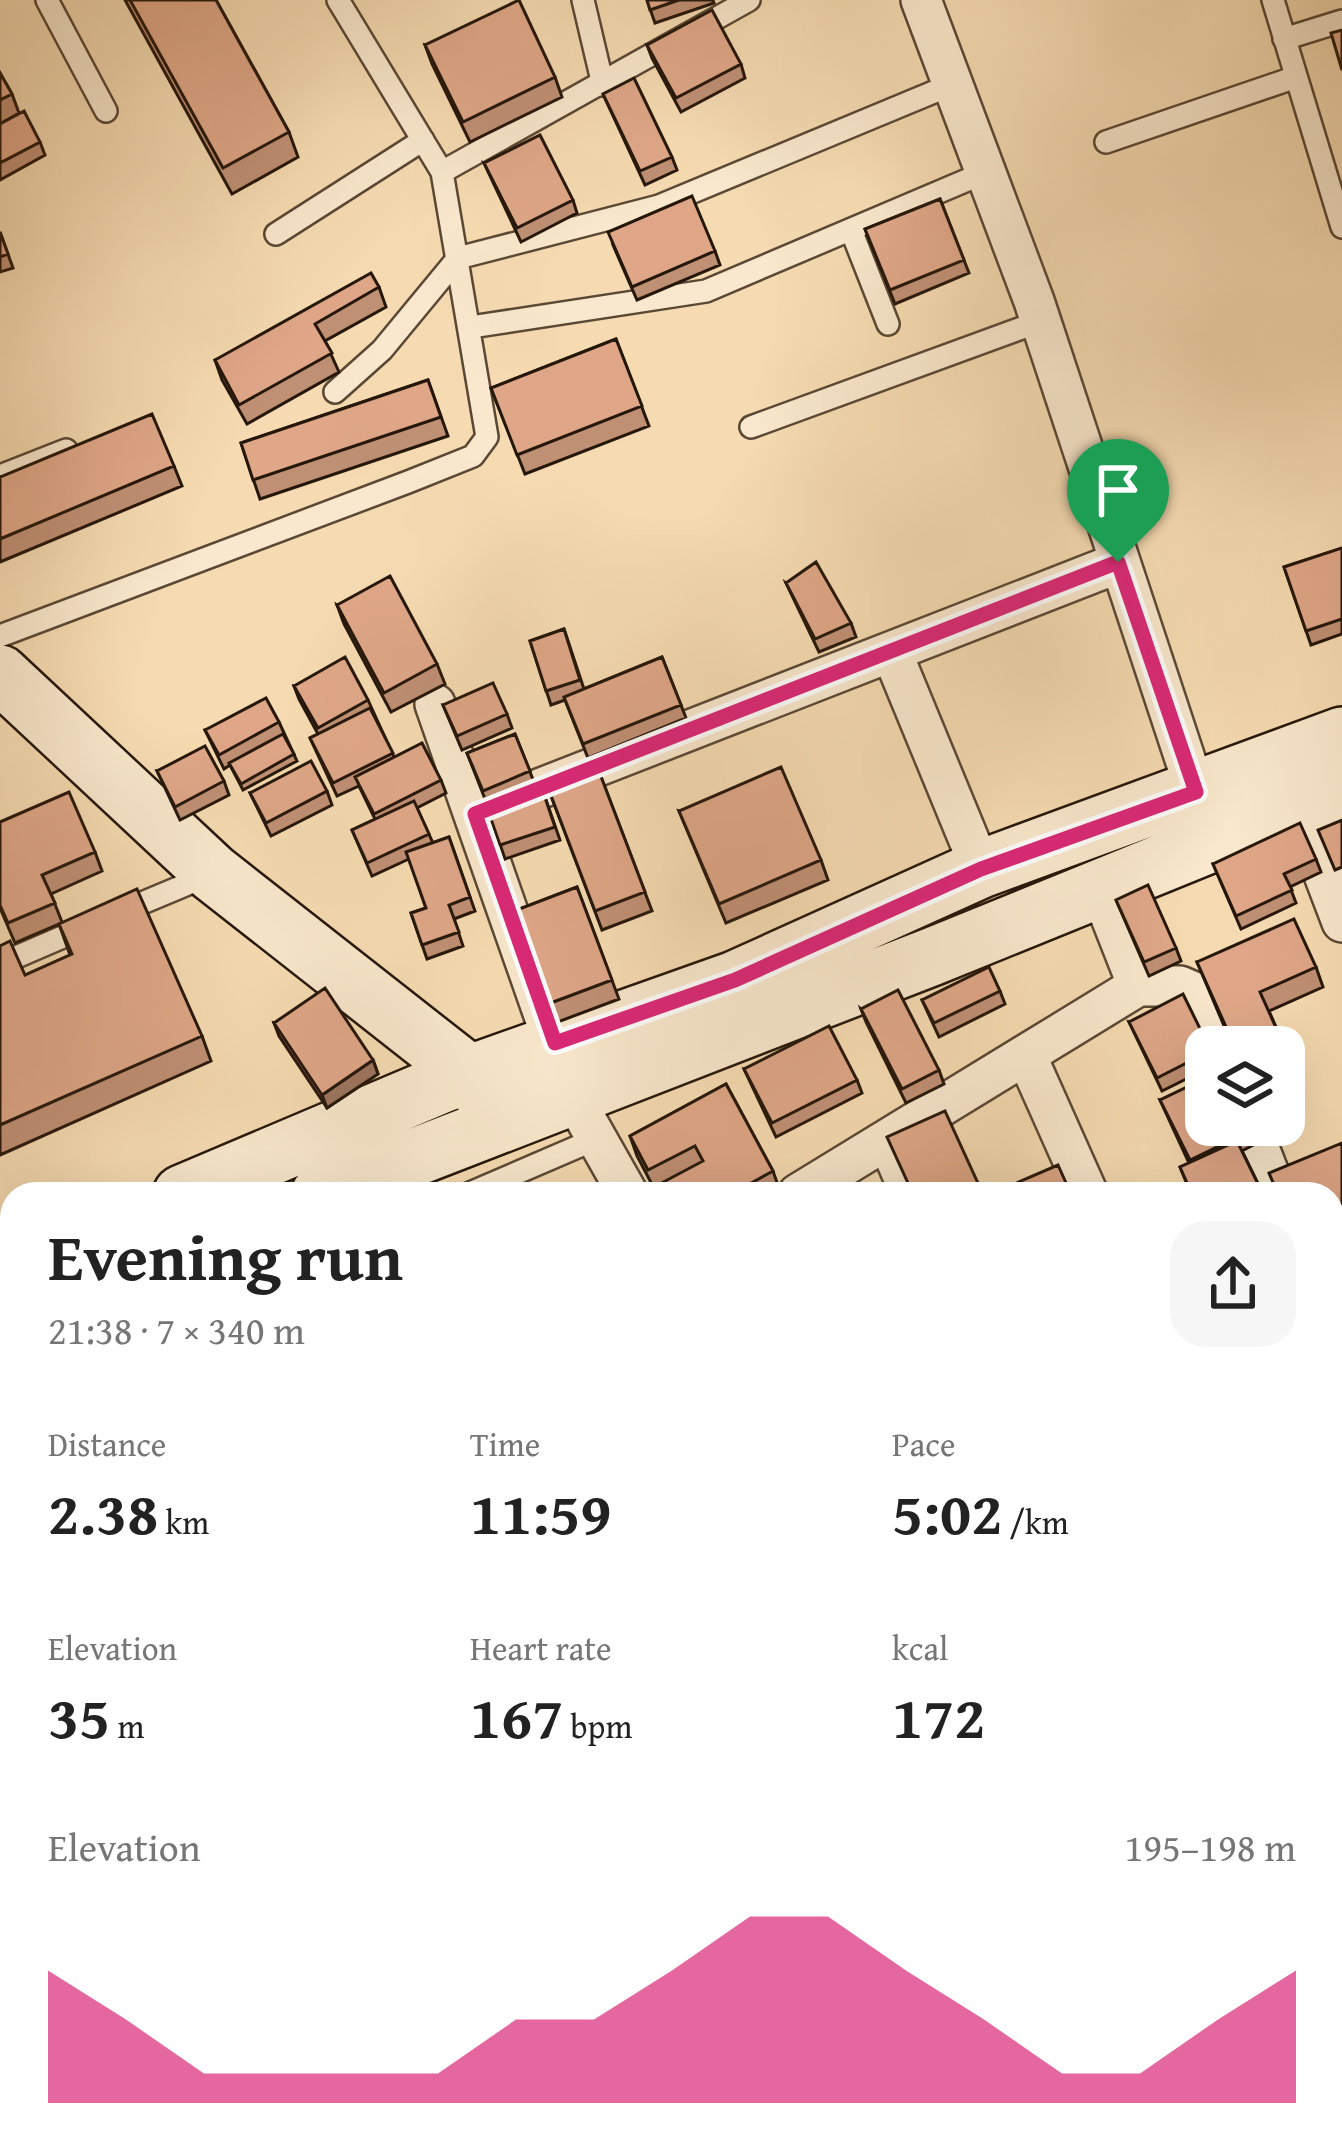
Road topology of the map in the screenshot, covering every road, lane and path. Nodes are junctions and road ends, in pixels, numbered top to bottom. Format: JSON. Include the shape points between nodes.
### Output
{"nodes":[{"id":1,"x":47,"y":0,"type":"edge"},
{"id":2,"x":583,"y":0,"type":"edge"},
{"id":3,"x":749,"y":0,"type":"edge"},
{"id":4,"x":921,"y":0,"type":"edge"},
{"id":5,"x":1274,"y":0,"type":"edge"},
{"id":6,"x":340,"y":1,"type":"edge"},
{"id":7,"x":1342,"y":21,"type":"edge"},
{"id":8,"x":1285,"y":39,"type":"junction"},
{"id":9,"x":1296,"y":77,"type":"junction"},
{"id":10,"x":953,"y":84,"type":"junction"},
{"id":11,"x":603,"y":85,"type":"junction"},
{"id":12,"x":106,"y":111,"type":"dead end"},
{"id":13,"x":423,"y":140,"type":"junction"},
{"id":14,"x":1106,"y":142,"type":"dead end"},
{"id":15,"x":442,"y":172,"type":"junction"},
{"id":16,"x":986,"y":172,"type":"junction"},
{"id":17,"x":1342,"y":227,"type":"edge"},
{"id":18,"x":851,"y":230,"type":"junction"},
{"id":19,"x":276,"y":234,"type":"dead end"},
{"id":20,"x":458,"y":258,"type":"junction"},
{"id":21,"x":1041,"y":321,"type":"junction"},
{"id":22,"x":888,"y":323,"type":"dead end"},
{"id":23,"x":471,"y":327,"type":"junction"},
{"id":24,"x":335,"y":392,"type":"dead end"},
{"id":25,"x":752,"y":427,"type":"dead end"},
{"id":26,"x":89,"y":441,"type":"edge"},
{"id":27,"x":0,"y":476,"type":"edge"},
{"id":28,"x":1118,"y":562,"type":"junction"},
{"id":29,"x":0,"y":636,"type":"edge"},
{"id":30,"x":892,"y":653,"type":"junction"},
{"id":31,"x":0,"y":674,"type":"edge"},
{"id":32,"x":435,"y":704,"type":"dead end"},
{"id":33,"x":1342,"y":736,"type":"edge"},
{"id":34,"x":1196,"y":792,"type":"junction"},
{"id":35,"x":1320,"y":797,"type":"edge"},
{"id":36,"x":475,"y":814,"type":"junction"},
{"id":37,"x":981,"y":869,"type":"junction"},
{"id":38,"x":213,"y":873,"type":"junction"},
{"id":39,"x":1099,"y":887,"type":"junction"},
{"id":40,"x":1342,"y":922,"type":"edge"},
{"id":41,"x":0,"y":964,"type":"edge"},
{"id":42,"x":1138,"y":986,"type":"junction"},
{"id":43,"x":1211,"y":1026,"type":"edge"},
{"id":44,"x":1026,"y":1055,"type":"junction"},
{"id":45,"x":456,"y":1079,"type":"junction"},
{"id":46,"x":575,"y":1092,"type":"junction"},
{"id":47,"x":502,"y":1122,"type":"junction"},
{"id":48,"x":879,"y":1143,"type":"junction"},
{"id":49,"x":1258,"y":1146,"type":"edge"},
{"id":50,"x":211,"y":1182,"type":"edge"},
{"id":51,"x":350,"y":1182,"type":"edge"},
{"id":52,"x":481,"y":1182,"type":"edge"},
{"id":53,"x":622,"y":1182,"type":"edge"},
{"id":54,"x":816,"y":1182,"type":"edge"},
{"id":55,"x":896,"y":1182,"type":"edge"},
{"id":56,"x":1083,"y":1182,"type":"edge"},
{"id":57,"x":1271,"y":1182,"type":"edge"}],
"edges":[{"from":1,"to":12,"type":"lane"},
{"from":2,"to":11,"type":"lane"},
{"from":3,"to":11,"type":"lane"},
{"from":4,"to":10,"type":"street"},
{"from":5,"to":8,"type":"lane"},
{"from":6,"to":13,"type":"lane"},
{"from":7,"to":8,"type":"lane"},
{"from":8,"to":9,"type":"lane"},
{"from":9,"to":14,"type":"lane"},
{"from":9,"to":17,"type":"lane"},
{"from":10,"to":16,"type":"street"},
{"from":10,"to":20,"type":"lane","via":[[659,206]]},
{"from":11,"to":15,"type":"lane"},
{"from":13,"to":15,"type":"lane"},
{"from":13,"to":19,"type":"lane"},
{"from":15,"to":20,"type":"lane"},
{"from":16,"to":18,"type":"lane"},
{"from":16,"to":21,"type":"street"},
{"from":18,"to":22,"type":"lane"},
{"from":18,"to":23,"type":"lane","via":[[706,291]]},
{"from":20,"to":23,"type":"lane"},
{"from":20,"to":24,"type":"lane","via":[[382,350]]},
{"from":21,"to":25,"type":"lane"},
{"from":21,"to":28,"type":"street"},
{"from":23,"to":29,"type":"lane","via":[[488,437],[472,456]]},
{"from":26,"to":27,"type":"lane"},
{"from":28,"to":30,"type":"street"},
{"from":28,"to":34,"type":"street"},
{"from":30,"to":36,"type":"street"},
{"from":30,"to":37,"type":"street"},
{"from":31,"to":38,"type":"main road"},
{"from":32,"to":36,"type":"street"},
{"from":33,"to":34,"type":"main road"},
{"from":34,"to":37,"type":"main road"},
{"from":35,"to":39,"type":"main road"},
{"from":35,"to":40,"type":"street"},
{"from":36,"to":46,"type":"street"},
{"from":37,"to":46,"type":"main road","via":[[735,980]]},
{"from":38,"to":41,"type":"lane"},
{"from":38,"to":45,"type":"main road"},
{"from":39,"to":42,"type":"street"},
{"from":39,"to":46,"type":"main road"},
{"from":42,"to":43,"type":"street","via":[[1196,993]]},
{"from":42,"to":44,"type":"street"},
{"from":44,"to":48,"type":"street"},
{"from":44,"to":56,"type":"street"},
{"from":45,"to":46,"type":"main road"},
{"from":45,"to":47,"type":"main road"},
{"from":45,"to":50,"type":"main road"},
{"from":46,"to":47,"type":"main road"},
{"from":46,"to":52,"type":"lane"},
{"from":46,"to":53,"type":"street"},
{"from":47,"to":51,"type":"main road"},
{"from":48,"to":54,"type":"street"},
{"from":48,"to":55,"type":"lane"},
{"from":49,"to":57,"type":"street"}]}
